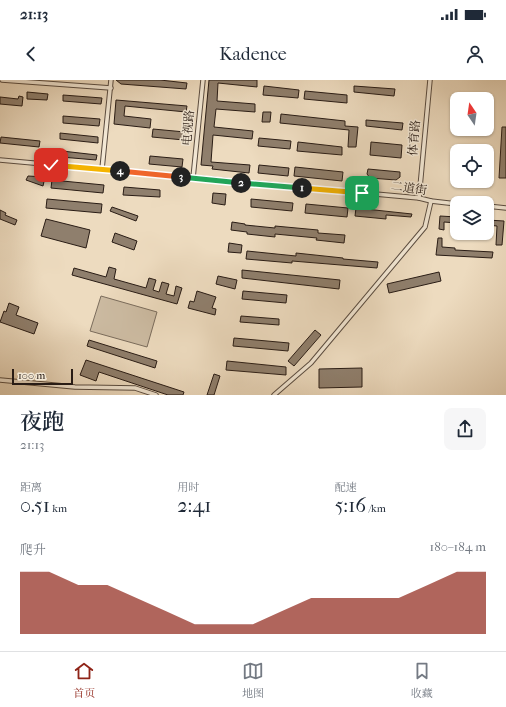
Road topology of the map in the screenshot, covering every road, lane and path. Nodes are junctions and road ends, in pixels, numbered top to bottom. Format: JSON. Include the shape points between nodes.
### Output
{"nodes":[{"id":1,"x":2,"y":80,"type":"edge"},
{"id":2,"x":111,"y":80,"type":"edge"},
{"id":3,"x":203,"y":80,"type":"edge"},
{"id":4,"x":430,"y":80,"type":"edge"},
{"id":5,"x":110,"y":88,"type":"junction"},
{"id":6,"x":0,"y":160,"type":"edge"},
{"id":7,"x":102,"y":170,"type":"junction"},
{"id":8,"x":193,"y":178,"type":"junction"},
{"id":9,"x":419,"y":198,"type":"junction"},
{"id":10,"x":431,"y":202,"type":"junction"},
{"id":11,"x":450,"y":203,"type":"edge"},
{"id":12,"x":494,"y":207,"type":"edge"},
{"id":13,"x":506,"y":208,"type":"edge"},
{"id":14,"x":0,"y":380,"type":"edge"},
{"id":15,"x":156,"y":395,"type":"edge"},
{"id":16,"x":274,"y":395,"type":"edge"}],
"edges":[{"from":1,"to":5,"type":"street"},
{"from":2,"to":5,"type":"street"},
{"from":3,"to":8,"type":"street","name":"电视路"},
{"from":4,"to":9,"type":"street","name":"体育路"},
{"from":5,"to":7,"type":"street"},
{"from":6,"to":7,"type":"street","name":"二道街"},
{"from":7,"to":8,"type":"street","name":"二道街"},
{"from":8,"to":9,"type":"street","name":"二道街"},
{"from":9,"to":10,"type":"street","name":"二道街"},
{"from":10,"to":11,"type":"street","name":"二道街"},
{"from":10,"to":16,"type":"street","via":[[425,227],[311,363]]},
{"from":12,"to":13,"type":"street"},
{"from":14,"to":15,"type":"street","via":[[75,387],[135,388]]}]}
